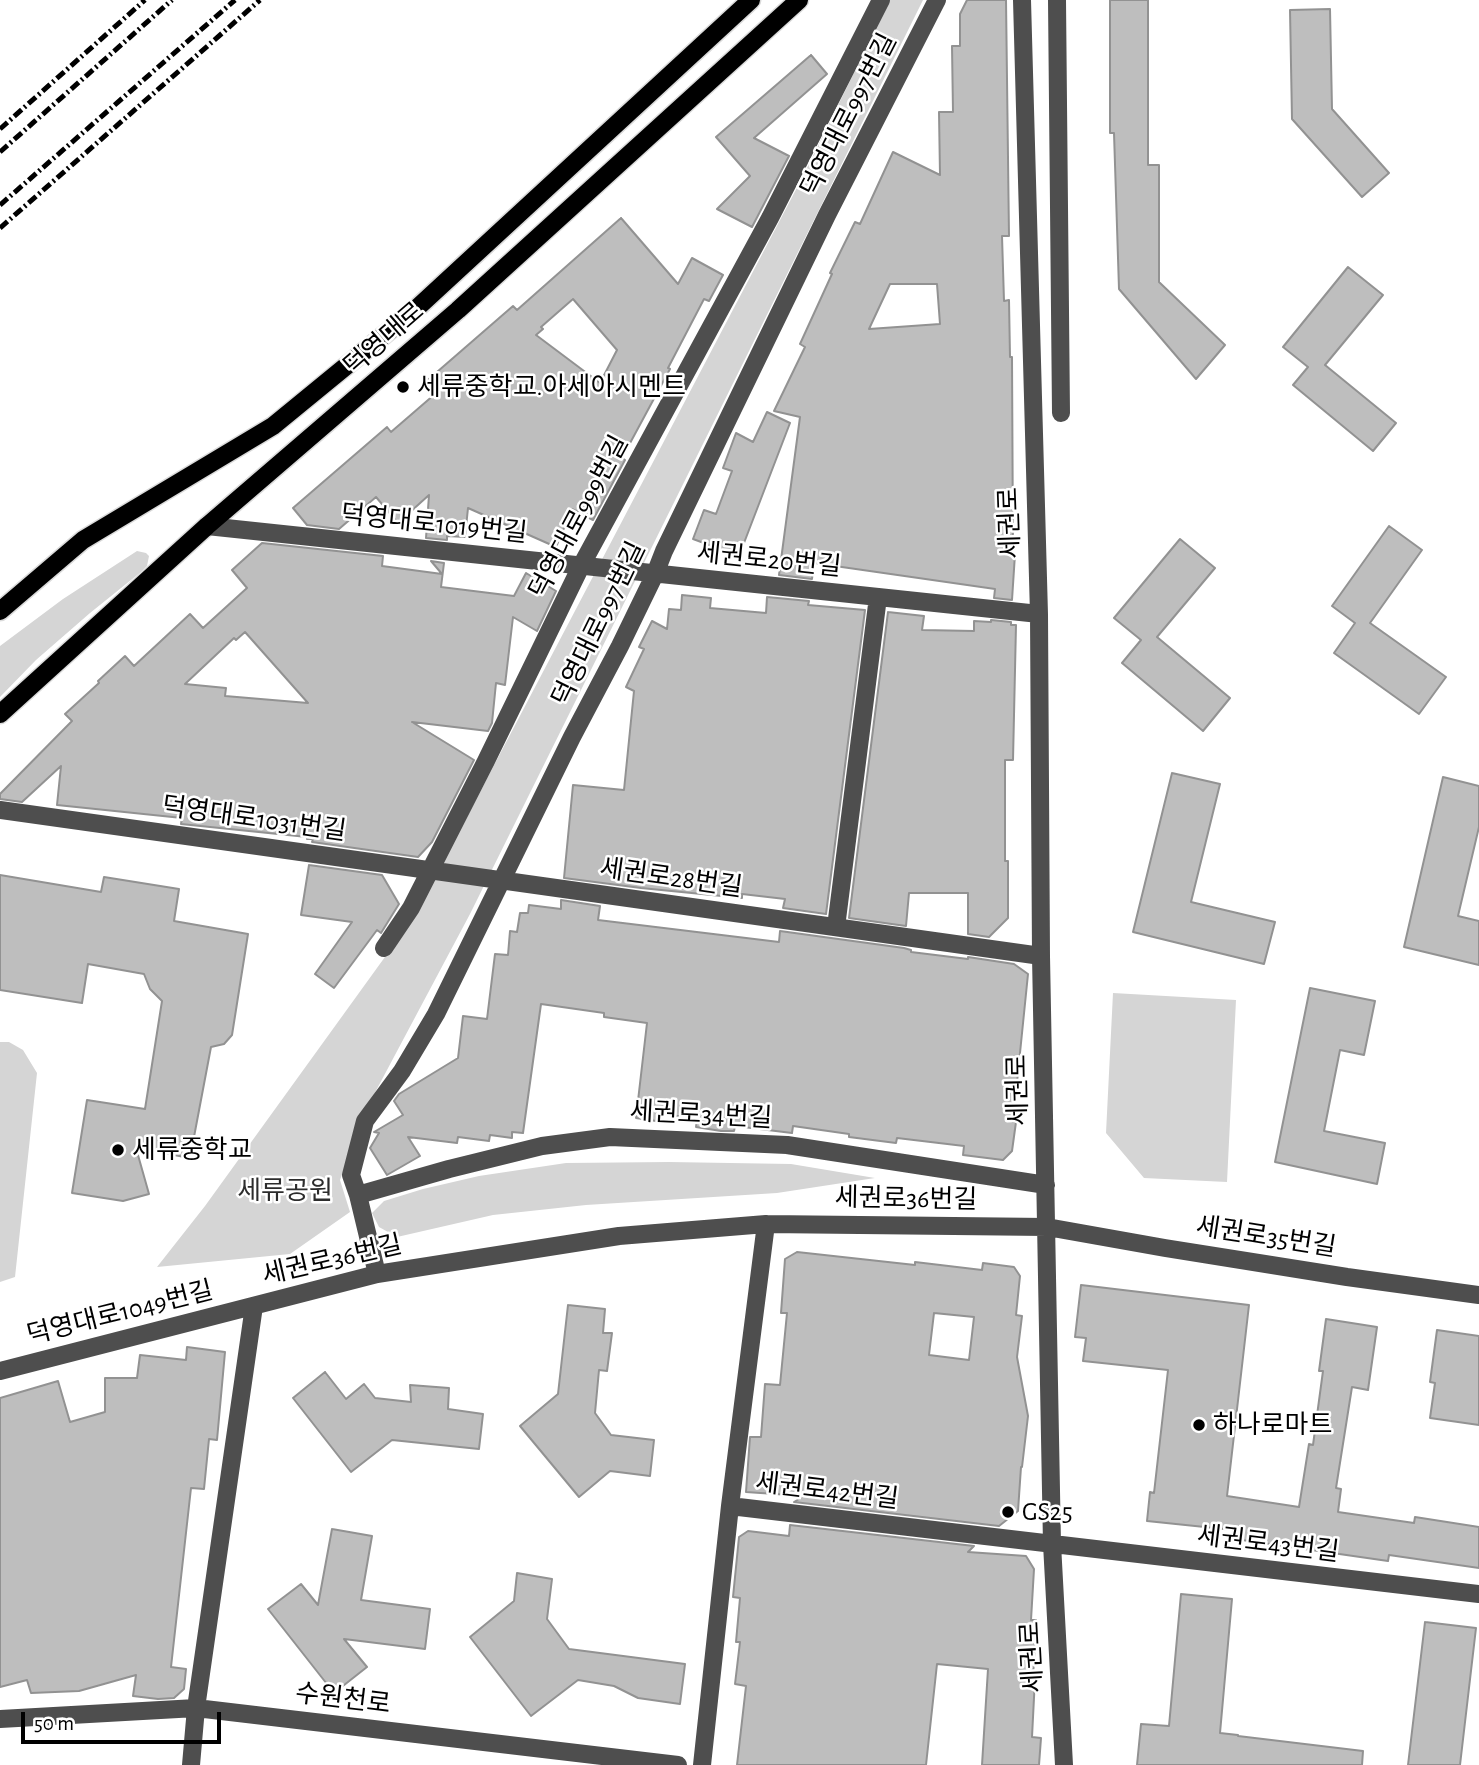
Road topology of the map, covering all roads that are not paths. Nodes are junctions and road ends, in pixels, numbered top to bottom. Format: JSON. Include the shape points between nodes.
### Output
{"nodes":[{"id":1,"x":751,"y":0,"type":"edge"},
{"id":2,"x":799,"y":0,"type":"edge"},
{"id":3,"x":881,"y":0,"type":"edge"},
{"id":4,"x":937,"y":0,"type":"edge"},
{"id":5,"x":1023,"y":0,"type":"edge"},
{"id":6,"x":1056,"y":0,"type":"edge"},
{"id":7,"x":1061,"y":413,"type":"dead end"},
{"id":8,"x":207,"y":526,"type":"junction"},
{"id":9,"x":581,"y":566,"type":"junction"},
{"id":10,"x":654,"y":574,"type":"junction"},
{"id":11,"x":878,"y":597,"type":"junction"},
{"id":12,"x":0,"y":611,"type":"edge"},
{"id":13,"x":1039,"y":614,"type":"junction"},
{"id":14,"x":0,"y":714,"type":"edge"},
{"id":15,"x":0,"y":810,"type":"edge"},
{"id":16,"x":430,"y":869,"type":"junction"},
{"id":17,"x":500,"y":880,"type":"junction"},
{"id":18,"x":836,"y":927,"type":"junction"},
{"id":19,"x":384,"y":948,"type":"dead end"},
{"id":20,"x":1041,"y":956,"type":"junction"},
{"id":21,"x":1046,"y":1185,"type":"junction"},
{"id":22,"x":358,"y":1195,"type":"junction"},
{"id":23,"x":766,"y":1224,"type":"junction"},
{"id":24,"x":1046,"y":1227,"type":"junction"},
{"id":25,"x":377,"y":1274,"type":"junction"},
{"id":26,"x":1479,"y":1294,"type":"edge"},
{"id":27,"x":254,"y":1306,"type":"junction"},
{"id":28,"x":0,"y":1371,"type":"edge"},
{"id":29,"x":730,"y":1506,"type":"junction"},
{"id":30,"x":1052,"y":1544,"type":"junction"},
{"id":31,"x":1479,"y":1594,"type":"edge"},
{"id":32,"x":196,"y":1708,"type":"junction"},
{"id":33,"x":0,"y":1719,"type":"edge"},
{"id":34,"x":191,"y":1765,"type":"edge"},
{"id":35,"x":678,"y":1765,"type":"edge"},
{"id":36,"x":702,"y":1765,"type":"edge"},
{"id":37,"x":1064,"y":1765,"type":"edge"}],
"edges":[{"from":1,"to":12,"type":"main road","name":"덕영대로","via":[[417,307],[273,426],[83,540]]},
{"from":2,"to":8,"type":"main road","name":"덕영대로","via":[[458,310]]},
{"from":3,"to":9,"type":"street","name":"덕영대로999번길","via":[[770,218]]},
{"from":4,"to":10,"type":"street","name":"덕영대로997번길","via":[[827,215]]},
{"from":5,"to":13,"type":"street","name":"세권로"},
{"from":6,"to":7,"type":"street"},
{"from":8,"to":9,"type":"street","name":"덕영대로1019번길"},
{"from":8,"to":14,"type":"main road","name":"덕영대로"},
{"from":9,"to":10,"type":"street","name":"덕영대로1019번길"},
{"from":9,"to":16,"type":"street","name":"덕영대로999번길"},
{"from":10,"to":11,"type":"street","name":"세권로20번길"},
{"from":10,"to":17,"type":"street","name":"덕영대로997번길"},
{"from":11,"to":13,"type":"street","name":"세권로20번길"},
{"from":11,"to":18,"type":"street"},
{"from":13,"to":20,"type":"street","name":"세권로"},
{"from":15,"to":16,"type":"street","name":"덕영대로1031번길"},
{"from":16,"to":17,"type":"street","name":"덕영대로1031번길"},
{"from":16,"to":19,"type":"street","name":"덕영대로999번길"},
{"from":17,"to":18,"type":"street","name":"세권로28번길"},
{"from":17,"to":22,"type":"street","name":"덕영대로997번길","via":[[436,1014],[365,1121],[351,1175]]},
{"from":18,"to":20,"type":"street","name":"세권로28번길"},
{"from":20,"to":21,"type":"street","name":"세권로"},
{"from":21,"to":22,"type":"street","name":"세권로34번길","via":[[787,1145],[610,1137],[542,1146]]},
{"from":21,"to":24,"type":"street","name":"세권로"},
{"from":22,"to":25,"type":"street","name":"덕영대로997번길"},
{"from":23,"to":24,"type":"street","name":"세권로36번길"},
{"from":23,"to":25,"type":"street","name":"세권로36번길","via":[[619,1236]]},
{"from":23,"to":29,"type":"street"},
{"from":24,"to":26,"type":"street","name":"세권로35번길"},
{"from":24,"to":30,"type":"street","name":"세권로"},
{"from":25,"to":27,"type":"street","name":"세권로36번길"},
{"from":27,"to":28,"type":"street","name":"덕영대로1049번길"},
{"from":27,"to":32,"type":"street","name":"세권로36번길"},
{"from":29,"to":30,"type":"street","name":"세권로42번길"},
{"from":29,"to":36,"type":"street","name":"세권로42번길"},
{"from":30,"to":31,"type":"street","name":"세권로43번길"},
{"from":30,"to":37,"type":"street","name":"세권로"},
{"from":32,"to":33,"type":"street","name":"수원천로"},
{"from":32,"to":34,"type":"street","name":"세권로36번길"},
{"from":32,"to":35,"type":"street","name":"수원천로"}]}
